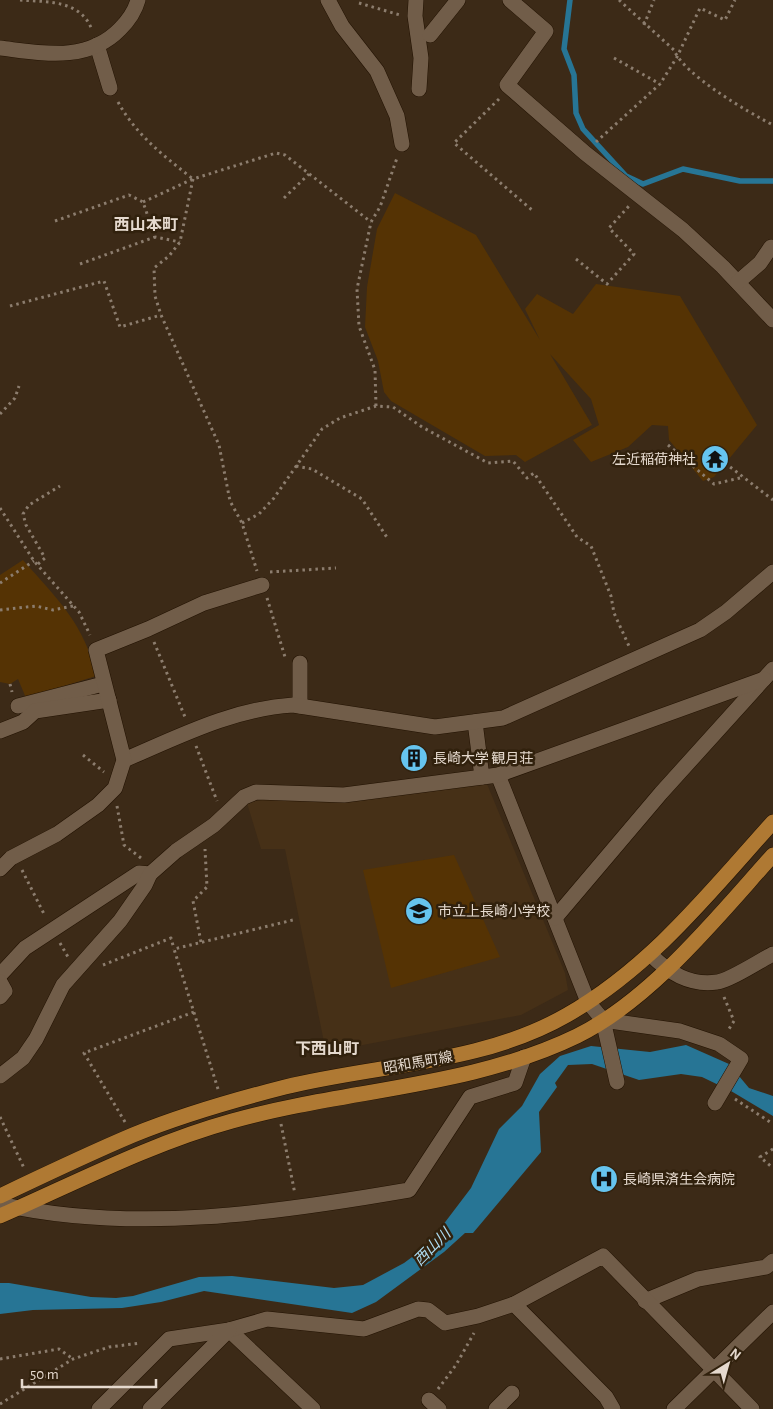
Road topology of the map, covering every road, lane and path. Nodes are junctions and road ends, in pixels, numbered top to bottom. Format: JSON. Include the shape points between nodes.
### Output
{"nodes":[{"id":1,"x":20,"y":0,"type":"edge"},
{"id":2,"x":138,"y":0,"type":"edge"},
{"id":3,"x":328,"y":0,"type":"edge"},
{"id":4,"x":416,"y":0,"type":"edge"},
{"id":5,"x":458,"y":0,"type":"edge"},
{"id":6,"x":510,"y":0,"type":"edge"},
{"id":7,"x":619,"y":0,"type":"edge"},
{"id":8,"x":654,"y":0,"type":"edge"},
{"id":9,"x":735,"y":0,"type":"edge"},
{"id":10,"x":360,"y":3,"type":"dead end"},
{"id":11,"x":416,"y":20,"type":"junction"},
{"id":12,"x":644,"y":25,"type":"junction"},
{"id":13,"x":430,"y":35,"type":"dead end"},
{"id":14,"x":97,"y":45,"type":"junction"},
{"id":15,"x":0,"y":48,"type":"edge"},
{"id":16,"x":614,"y":58,"type":"dead end"},
{"id":17,"x":677,"y":58,"type":"junction"},
{"id":18,"x":660,"y":84,"type":"junction"},
{"id":19,"x":110,"y":88,"type":"joint"},
{"id":20,"x":510,"y":88,"type":"junction"},
{"id":21,"x":419,"y":89,"type":"dead end"},
{"id":22,"x":773,"y":124,"type":"edge"},
{"id":23,"x":600,"y":138,"type":"dead end"},
{"id":24,"x":402,"y":144,"type":"joint"},
{"id":25,"x":308,"y":174,"type":"junction"},
{"id":26,"x":193,"y":179,"type":"junction"},
{"id":27,"x":638,"y":196,"type":"junction"},
{"id":28,"x":284,"y":198,"type":"dead end"},
{"id":29,"x":143,"y":202,"type":"junction"},
{"id":30,"x":532,"y":210,"type":"dead end"},
{"id":31,"x":55,"y":220,"type":"dead end"},
{"id":32,"x":372,"y":222,"type":"junction"},
{"id":33,"x":155,"y":237,"type":"junction"},
{"id":34,"x":180,"y":242,"type":"junction"},
{"id":35,"x":771,"y":247,"type":"dead end"},
{"id":36,"x":576,"y":259,"type":"dead end"},
{"id":37,"x":80,"y":264,"type":"dead end"},
{"id":38,"x":738,"y":282,"type":"junction"},
{"id":39,"x":10,"y":306,"type":"dead end"},
{"id":40,"x":161,"y":316,"type":"junction"},
{"id":41,"x":773,"y":320,"type":"edge"},
{"id":42,"x":19,"y":386,"type":"dead end"},
{"id":43,"x":376,"y":406,"type":"junction"},
{"id":44,"x":0,"y":414,"type":"edge"},
{"id":45,"x":668,"y":445,"type":"dead end"},
{"id":46,"x":726,"y":463,"type":"dead end"},
{"id":47,"x":296,"y":466,"type":"junction"},
{"id":48,"x":744,"y":477,"type":"junction"},
{"id":49,"x":60,"y":486,"type":"dead end"},
{"id":50,"x":773,"y":500,"type":"edge"},
{"id":51,"x":0,"y":508,"type":"edge"},
{"id":52,"x":242,"y":524,"type":"junction"},
{"id":53,"x":388,"y":539,"type":"dead end"},
{"id":54,"x":34,"y":561,"type":"junction"},
{"id":55,"x":38,"y":565,"type":"junction"},
{"id":56,"x":336,"y":568,"type":"dead end"},
{"id":57,"x":773,"y":572,"type":"edge"},
{"id":58,"x":265,"y":579,"type":"junction"},
{"id":59,"x":0,"y":583,"type":"edge"},
{"id":60,"x":73,"y":606,"type":"junction"},
{"id":61,"x":0,"y":610,"type":"edge"},
{"id":62,"x":96,"y":650,"type":"junction"},
{"id":63,"x":285,"y":658,"type":"dead end"},
{"id":64,"x":635,"y":659,"type":"junction"},
{"id":65,"x":300,"y":663,"type":"dead end"},
{"id":66,"x":769,"y":674,"type":"edge"},
{"id":67,"x":103,"y":684,"type":"junction"},
{"id":68,"x":109,"y":700,"type":"junction"},
{"id":69,"x":18,"y":706,"type":"dead end"},
{"id":70,"x":300,"y":706,"type":"junction"},
{"id":71,"x":474,"y":722,"type":"junction"},
{"id":72,"x":0,"y":731,"type":"edge"},
{"id":73,"x":83,"y":755,"type":"dead end"},
{"id":74,"x":124,"y":760,"type":"junction"},
{"id":75,"x":498,"y":775,"type":"junction"},
{"id":76,"x":482,"y":777,"type":"junction"},
{"id":77,"x":116,"y":785,"type":"junction"},
{"id":78,"x":773,"y":822,"type":"edge"},
{"id":79,"x":773,"y":855,"type":"edge"},
{"id":80,"x":15,"y":856,"type":"junction"},
{"id":81,"x":0,"y":869,"type":"edge"},
{"id":82,"x":206,"y":870,"type":"dead end"},
{"id":83,"x":150,"y":874,"type":"junction"},
{"id":84,"x":555,"y":918,"type":"junction"},
{"id":85,"x":293,"y":920,"type":"dead end"},
{"id":86,"x":50,"y":929,"type":"junction"},
{"id":87,"x":201,"y":942,"type":"junction"},
{"id":88,"x":174,"y":949,"type":"junction"},
{"id":89,"x":773,"y":954,"type":"edge"},
{"id":90,"x":651,"y":955,"type":"junction"},
{"id":91,"x":80,"y":965,"type":"junction"},
{"id":92,"x":666,"y":970,"type":"junction"},
{"id":93,"x":0,"y":975,"type":"edge"},
{"id":94,"x":0,"y":982,"type":"edge"},
{"id":95,"x":718,"y":982,"type":"junction"},
{"id":96,"x":0,"y":997,"type":"edge"},
{"id":97,"x":588,"y":1002,"type":"junction"},
{"id":98,"x":194,"y":1012,"type":"junction"},
{"id":99,"x":603,"y":1020,"type":"junction"},
{"id":100,"x":734,"y":1021,"type":"dead end"},
{"id":101,"x":524,"y":1057,"type":"junction"},
{"id":102,"x":0,"y":1076,"type":"edge"},
{"id":103,"x":617,"y":1082,"type":"dead end"},
{"id":104,"x":733,"y":1097,"type":"dead end"},
{"id":105,"x":715,"y":1103,"type":"dead end"},
{"id":106,"x":222,"y":1104,"type":"junction"},
{"id":107,"x":278,"y":1110,"type":"junction"},
{"id":108,"x":0,"y":1117,"type":"edge"},
{"id":109,"x":773,"y":1124,"type":"edge"},
{"id":110,"x":133,"y":1135,"type":"junction"},
{"id":111,"x":773,"y":1149,"type":"edge"},
{"id":112,"x":773,"y":1168,"type":"edge"},
{"id":113,"x":31,"y":1181,"type":"junction"},
{"id":114,"x":0,"y":1196,"type":"edge"},
{"id":115,"x":0,"y":1204,"type":"edge"},
{"id":116,"x":18,"y":1208,"type":"junction"},
{"id":117,"x":298,"y":1209,"type":"junction"},
{"id":118,"x":0,"y":1216,"type":"edge"},
{"id":119,"x":773,"y":1261,"type":"edge"},
{"id":120,"x":646,"y":1302,"type":"junction"},
{"id":121,"x":514,"y":1304,"type":"junction"},
{"id":122,"x":773,"y":1312,"type":"edge"},
{"id":123,"x":478,"y":1316,"type":"junction"},
{"id":124,"x":229,"y":1330,"type":"junction"},
{"id":125,"x":143,"y":1343,"type":"dead end"},
{"id":126,"x":0,"y":1359,"type":"edge"},
{"id":127,"x":73,"y":1359,"type":"junction"},
{"id":128,"x":714,"y":1372,"type":"junction"},
{"id":129,"x":512,"y":1393,"type":"dead end"},
{"id":130,"x":0,"y":1404,"type":"edge"},
{"id":131,"x":434,"y":1405,"type":"edge"},
{"id":132,"x":304,"y":1406,"type":"edge"},
{"id":133,"x":679,"y":1407,"type":"edge"},
{"id":134,"x":99,"y":1409,"type":"edge"},
{"id":135,"x":150,"y":1409,"type":"edge"},
{"id":136,"x":496,"y":1409,"type":"edge"},
{"id":137,"x":613,"y":1409,"type":"edge"},
{"id":138,"x":752,"y":1409,"type":"edge"}],
"edges":[{"from":1,"to":14,"type":"path","via":[[65,3],[88,17]]},
{"from":2,"to":14,"type":"street","via":[[121,28],[109,40]]},
{"from":3,"to":24,"type":"street","via":[[342,26],[377,71],[397,116]]},
{"from":4,"to":11,"type":"street"},
{"from":5,"to":13,"type":"street"},
{"from":6,"to":20,"type":"street","via":[[546,31],[507,85]]},
{"from":7,"to":12,"type":"path"},
{"from":8,"to":12,"type":"path"},
{"from":9,"to":17,"type":"path","via":[[725,20],[700,8]]},
{"from":10,"to":11,"type":"path"},
{"from":11,"to":21,"type":"street","via":[[421,58]]},
{"from":12,"to":17,"type":"path","via":[[674,50]]},
{"from":14,"to":15,"type":"street","via":[[77,53],[61,54]]},
{"from":14,"to":19,"type":"street"},
{"from":16,"to":18,"type":"path"},
{"from":17,"to":18,"type":"path"},
{"from":17,"to":22,"type":"path","via":[[737,106]]},
{"from":18,"to":23,"type":"path"},
{"from":19,"to":26,"type":"path","via":[[146,141]]},
{"from":20,"to":27,"type":"street"},
{"from":20,"to":30,"type":"path","via":[[454,143]]},
{"from":24,"to":32,"type":"path"},
{"from":25,"to":26,"type":"path","via":[[285,155],[276,154]]},
{"from":25,"to":28,"type":"path"},
{"from":25,"to":32,"type":"path"},
{"from":26,"to":29,"type":"path"},
{"from":26,"to":34,"type":"path"},
{"from":27,"to":36,"type":"path","via":[[609,228],[634,254],[607,284]]},
{"from":27,"to":38,"type":"street","via":[[683,230]]},
{"from":29,"to":31,"type":"path","via":[[129,195]]},
{"from":29,"to":33,"type":"path"},
{"from":32,"to":43,"type":"path","via":[[357,289],[359,326],[375,370]]},
{"from":33,"to":34,"type":"path"},
{"from":33,"to":37,"type":"path"},
{"from":34,"to":40,"type":"path","via":[[154,268]]},
{"from":35,"to":38,"type":"street","via":[[760,263]]},
{"from":38,"to":41,"type":"street"},
{"from":39,"to":40,"type":"path","via":[[104,281],[120,328]]},
{"from":40,"to":52,"type":"path","via":[[219,444],[230,501]]},
{"from":42,"to":44,"type":"path","via":[[15,398]]},
{"from":43,"to":47,"type":"path","via":[[340,418],[322,429]]},
{"from":43,"to":64,"type":"path","via":[[393,407],[422,427],[488,463],[514,461],[527,478],[534,473],[577,537],[591,546],[611,596],[614,613]]},
{"from":45,"to":48,"type":"path","via":[[714,484]]},
{"from":46,"to":48,"type":"path"},
{"from":47,"to":52,"type":"path","via":[[274,498],[259,514]]},
{"from":47,"to":53,"type":"path","via":[[312,469],[362,499]]},
{"from":48,"to":50,"type":"path"},
{"from":49,"to":55,"type":"path","via":[[29,505],[22,514],[45,558]]},
{"from":51,"to":54,"type":"path"},
{"from":52,"to":58,"type":"path"},
{"from":54,"to":55,"type":"path"},
{"from":54,"to":59,"type":"path"},
{"from":55,"to":60,"type":"path"},
{"from":56,"to":58,"type":"path"},
{"from":57,"to":64,"type":"street","via":[[700,630]]},
{"from":58,"to":62,"type":"street"},
{"from":58,"to":63,"type":"path"},
{"from":60,"to":61,"type":"path","via":[[53,610],[36,606]]},
{"from":60,"to":62,"type":"path","via":[[79,612]]},
{"from":62,"to":67,"type":"street"},
{"from":64,"to":71,"type":"street","via":[[503,718]]},
{"from":65,"to":70,"type":"street"},
{"from":66,"to":75,"type":"street"},
{"from":66,"to":84,"type":"street","via":[[661,793]]},
{"from":67,"to":68,"type":"street"},
{"from":67,"to":69,"type":"street"},
{"from":68,"to":72,"type":"street","via":[[36,711],[23,722]]},
{"from":68,"to":74,"type":"street"},
{"from":70,"to":71,"type":"street","via":[[435,726]]},
{"from":70,"to":74,"type":"street","via":[[271,706],[242,712]]},
{"from":71,"to":76,"type":"street"},
{"from":73,"to":77,"type":"path"},
{"from":74,"to":77,"type":"street"},
{"from":75,"to":76,"type":"street"},
{"from":75,"to":84,"type":"street"},
{"from":76,"to":83,"type":"street","via":[[344,795],[256,792],[244,797],[214,825]]},
{"from":77,"to":80,"type":"street","via":[[98,805],[58,834]]},
{"from":77,"to":83,"type":"path","via":[[124,845],[139,855]]},
{"from":78,"to":90,"type":"main road","name":"昭和馬町線"},
{"from":79,"to":92,"type":"main road","name":"昭和馬町線"},
{"from":80,"to":81,"type":"street"},
{"from":80,"to":86,"type":"path"},
{"from":82,"to":87,"type":"path","via":[[207,887],[193,901]]},
{"from":83,"to":86,"type":"street","via":[[139,873]]},
{"from":83,"to":91,"type":"street","via":[[120,921]]},
{"from":84,"to":97,"type":"street"},
{"from":85,"to":87,"type":"path"},
{"from":86,"to":91,"type":"path"},
{"from":86,"to":93,"type":"street","via":[[25,948]]},
{"from":87,"to":88,"type":"path"},
{"from":88,"to":91,"type":"path","via":[[171,938],[97,967]]},
{"from":88,"to":98,"type":"path"},
{"from":89,"to":95,"type":"street"},
{"from":90,"to":92,"type":"street"},
{"from":90,"to":97,"type":"main road","name":"昭和馬町線"},
{"from":91,"to":102,"type":"street","via":[[63,985],[23,1058]]},
{"from":92,"to":95,"type":"street","via":[[687,980]]},
{"from":92,"to":99,"type":"main road","name":"昭和馬町線"},
{"from":94,"to":96,"type":"street","via":[[5,991]]},
{"from":95,"to":100,"type":"path"},
{"from":97,"to":99,"type":"street"},
{"from":97,"to":106,"type":"main road","name":"昭和馬町線","via":[[534,1032],[463,1054],[288,1086]]},
{"from":98,"to":106,"type":"path"},
{"from":98,"to":110,"type":"path","via":[[84,1053]]},
{"from":99,"to":101,"type":"main road","name":"昭和馬町線","via":[[578,1036]]},
{"from":99,"to":103,"type":"street"},
{"from":99,"to":105,"type":"street","via":[[680,1031],[719,1044],[741,1059]]},
{"from":101,"to":107,"type":"main road","name":"昭和馬町線","via":[[470,1072]]},
{"from":101,"to":117,"type":"street","via":[[515,1083],[470,1097],[409,1190]]},
{"from":104,"to":109,"type":"path"},
{"from":106,"to":110,"type":"main road","name":"昭和馬町線"},
{"from":107,"to":116,"type":"main road","name":"昭和馬町線","via":[[231,1121],[150,1150]]},
{"from":107,"to":117,"type":"path"},
{"from":108,"to":113,"type":"path"},
{"from":110,"to":113,"type":"main road","name":"昭和馬町線"},
{"from":111,"to":112,"type":"path","via":[[760,1157]]},
{"from":113,"to":114,"type":"main road","name":"昭和馬町線"},
{"from":115,"to":116,"type":"street"},
{"from":116,"to":117,"type":"street","via":[[138,1218],[192,1218]]},
{"from":116,"to":118,"type":"main road","name":"昭和馬町線"},
{"from":119,"to":120,"type":"street","via":[[766,1266],[698,1279]]},
{"from":120,"to":121,"type":"street","via":[[603,1256]]},
{"from":120,"to":128,"type":"street"},
{"from":121,"to":123,"type":"street"},
{"from":121,"to":137,"type":"street","via":[[606,1397]]},
{"from":122,"to":128,"type":"street"},
{"from":123,"to":124,"type":"street","via":[[445,1323],[428,1310],[418,1309],[364,1329],[267,1319]]},
{"from":123,"to":131,"type":"path","via":[[469,1344]]},
{"from":124,"to":132,"type":"street"},
{"from":124,"to":134,"type":"street","via":[[169,1339]]},
{"from":124,"to":135,"type":"street"},
{"from":125,"to":127,"type":"path","via":[[109,1347]]},
{"from":126,"to":127,"type":"path","via":[[59,1349]]},
{"from":127,"to":130,"type":"path"},
{"from":128,"to":133,"type":"street"},
{"from":128,"to":138,"type":"street"},
{"from":129,"to":136,"type":"street"}]}
